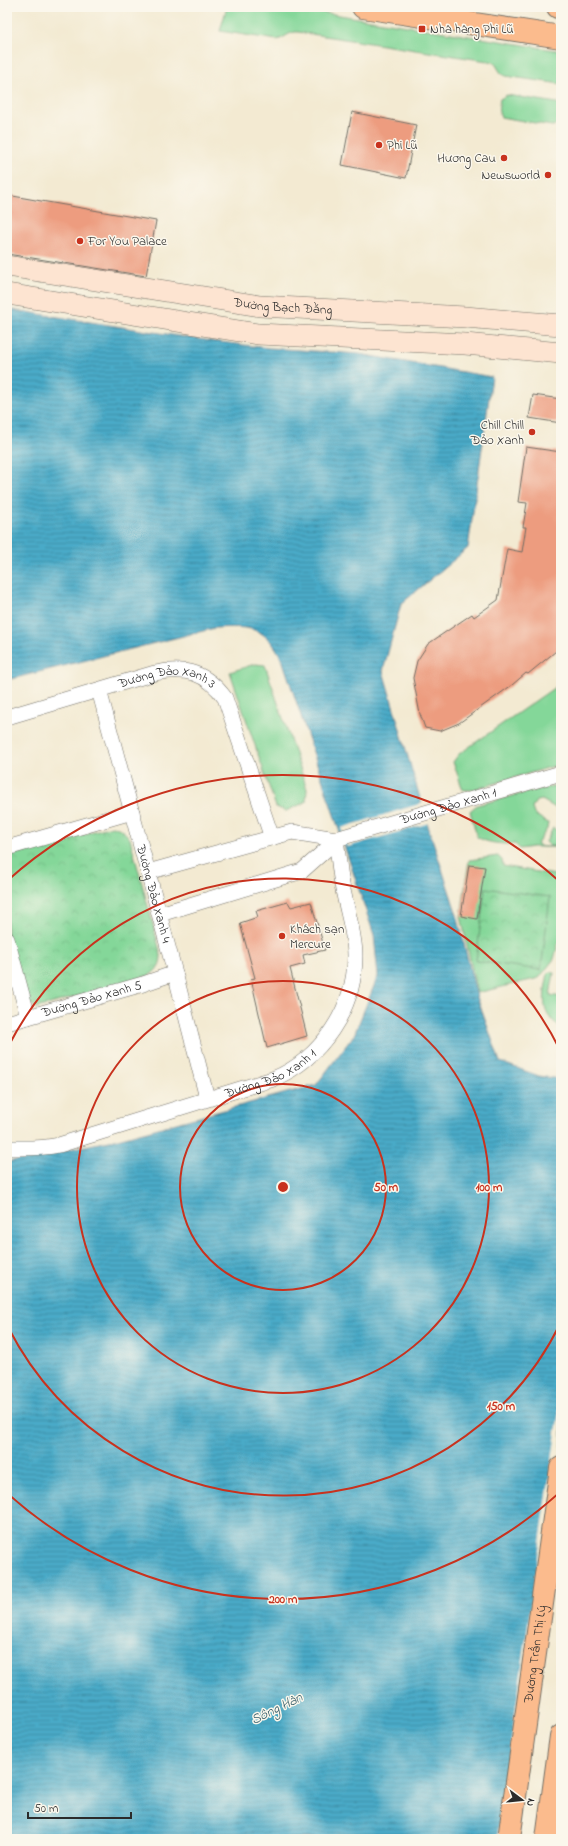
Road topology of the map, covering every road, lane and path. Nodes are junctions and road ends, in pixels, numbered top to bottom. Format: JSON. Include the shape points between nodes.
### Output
{"nodes":[{"id":1,"x":363,"y":7,"type":"edge"},
{"id":2,"x":461,"y":7,"type":"edge"},
{"id":3,"x":561,"y":22,"type":"edge"},
{"id":4,"x":561,"y":37,"type":"edge"},
{"id":5,"x":7,"y":266,"type":"edge"},
{"id":6,"x":7,"y":294,"type":"edge"},
{"id":7,"x":260,"y":306,"type":"junction"},
{"id":8,"x":551,"y":324,"type":"edge"},
{"id":9,"x":258,"y":334,"type":"junction"},
{"id":10,"x":536,"y":351,"type":"junction"},
{"id":11,"x":561,"y":353,"type":"edge"},
{"id":12,"x":99,"y":690,"type":"junction"},
{"id":13,"x":7,"y":717,"type":"edge"},
{"id":14,"x":561,"y":773,"type":"edge"},
{"id":15,"x":132,"y":812,"type":"junction"},
{"id":16,"x":272,"y":838,"type":"junction"},
{"id":17,"x":340,"y":838,"type":"junction"},
{"id":18,"x":7,"y":848,"type":"edge"},
{"id":19,"x":148,"y":872,"type":"junction"},
{"id":20,"x":160,"y":914,"type":"junction"},
{"id":21,"x":7,"y":939,"type":"edge"},
{"id":22,"x":175,"y":973,"type":"junction"},
{"id":23,"x":28,"y":1017,"type":"junction"},
{"id":24,"x":7,"y":1023,"type":"edge"},
{"id":25,"x":207,"y":1098,"type":"junction"},
{"id":26,"x":7,"y":1148,"type":"edge"},
{"id":27,"x":561,"y":1468,"type":"edge"},
{"id":28,"x":561,"y":1736,"type":"edge"},
{"id":29,"x":509,"y":1839,"type":"edge"},
{"id":30,"x":547,"y":1839,"type":"edge"}],
"edges":[{"from":1,"to":4,"type":"main road"},
{"from":2,"to":3,"type":"main road"},
{"from":5,"to":7,"type":"main road","name":"Đường Bạch Đằng"},
{"from":6,"to":9,"type":"main road"},
{"from":7,"to":8,"type":"main road","name":"Đường Bạch Đằng","via":[[465,316]]},
{"from":7,"to":9,"type":"main road"},
{"from":8,"to":10,"type":"main road"},
{"from":9,"to":10,"type":"main road","via":[[457,344]]},
{"from":10,"to":11,"type":"main road"},
{"from":12,"to":13,"type":"street","name":"Đường Đảo Xanh 3"},
{"from":12,"to":15,"type":"street","name":"Đường Đảo Xanh 4"},
{"from":12,"to":16,"type":"street","name":"Đường Đảo Xanh 3","via":[[168,670],[184,670],[201,676],[215,685],[225,698]]},
{"from":14,"to":17,"type":"street","name":"Đường Đảo Xanh 1"},
{"from":15,"to":18,"type":"street"},
{"from":15,"to":19,"type":"street","name":"Đường Đảo Xanh 4"},
{"from":16,"to":17,"type":"street","name":"Đường Đảo Xanh 1","via":[[292,832]]},
{"from":16,"to":19,"type":"street","name":"Đường Đảo Xanh 1"},
{"from":17,"to":20,"type":"street","name":"Đường Đảo Xanh 1","via":[[302,871]]},
{"from":17,"to":25,"type":"street","name":"Đường Đảo Xanh 1","via":[[344,898],[352,926],[355,955],[352,985],[343,1012],[319,1047],[286,1073],[225,1095]]},
{"from":19,"to":20,"type":"street","name":"Đường Đảo Xanh 4"},
{"from":20,"to":22,"type":"street","name":"Đường Đảo Xanh 4"},
{"from":21,"to":23,"type":"street"},
{"from":22,"to":23,"type":"street","name":"Đường Đảo Xanh 5"},
{"from":22,"to":25,"type":"street","name":"Đường Đảo Xanh 4"},
{"from":23,"to":24,"type":"street","name":"Đường Đảo Xanh 5"},
{"from":25,"to":26,"type":"street","name":"Đường Đảo Xanh 1","via":[[46,1148]]},
{"from":27,"to":29,"type":"main road","name":"Đường Trần Thị Lý"},
{"from":28,"to":30,"type":"main road"}]}
